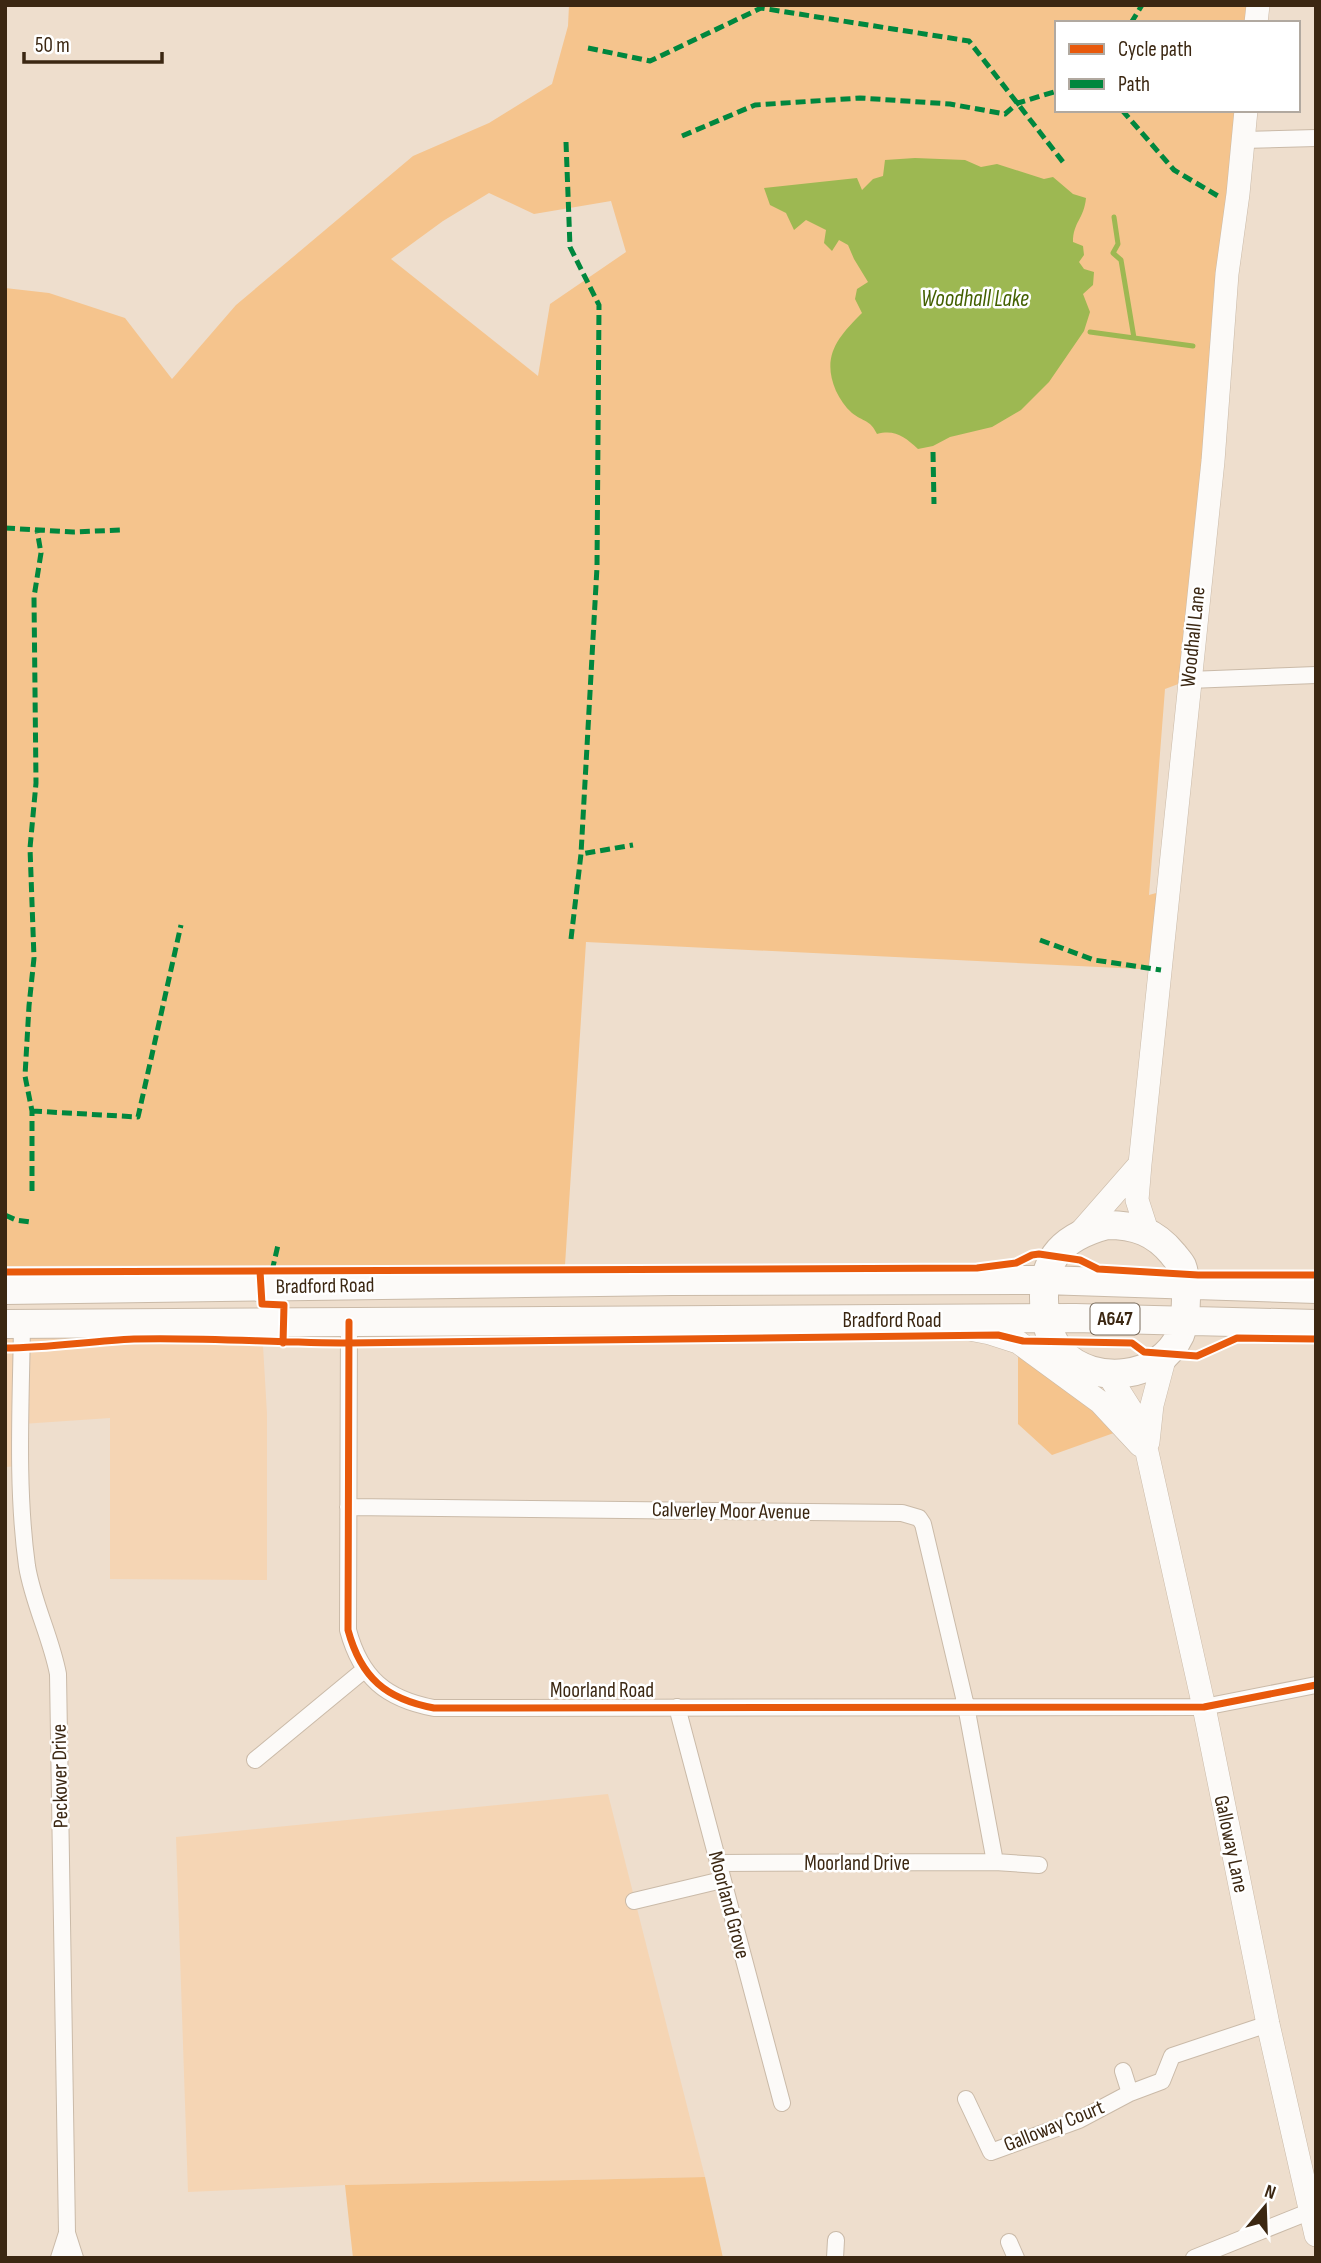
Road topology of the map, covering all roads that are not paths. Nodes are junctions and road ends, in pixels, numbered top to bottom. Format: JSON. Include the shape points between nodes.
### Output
{"nodes":[{"id":1,"x":1246,"y":112,"type":"edge"},
{"id":2,"x":1316,"y":138,"type":"edge"},
{"id":3,"x":1243,"y":139,"type":"junction"},
{"id":4,"x":1316,"y":675,"type":"edge"},
{"id":5,"x":1189,"y":680,"type":"junction"},
{"id":6,"x":1140,"y":1164,"type":"junction"},
{"id":7,"x":1147,"y":1231,"type":"junction"},
{"id":8,"x":1077,"y":1236,"type":"junction"},
{"id":9,"x":1044,"y":1280,"type":"junction"},
{"id":10,"x":1185,"y":1285,"type":"junction"},
{"id":11,"x":1316,"y":1289,"type":"edge"},
{"id":12,"x":5,"y":1290,"type":"edge"},
{"id":13,"x":1046,"y":1318,"type":"junction"},
{"id":14,"x":922,"y":1320,"type":"junction"},
{"id":15,"x":1185,"y":1321,"type":"junction"},
{"id":16,"x":349,"y":1322,"type":"junction"},
{"id":17,"x":14,"y":1324,"type":"edge"},
{"id":18,"x":1316,"y":1324,"type":"edge"},
{"id":19,"x":1166,"y":1356,"type":"junction"},
{"id":20,"x":1108,"y":1374,"type":"junction"},
{"id":21,"x":1147,"y":1452,"type":"junction"},
{"id":22,"x":348,"y":1507,"type":"junction"},
{"id":23,"x":364,"y":1670,"type":"junction"},
{"id":24,"x":1316,"y":1685,"type":"edge"},
{"id":25,"x":966,"y":1706,"type":"junction"},
{"id":26,"x":677,"y":1707,"type":"junction"},
{"id":27,"x":1204,"y":1707,"type":"junction"},
{"id":28,"x":255,"y":1760,"type":"dead end"},
{"id":29,"x":995,"y":1862,"type":"junction"},
{"id":30,"x":1039,"y":1865,"type":"dead end"},
{"id":31,"x":720,"y":1872,"type":"junction"},
{"id":32,"x":634,"y":1900,"type":"dead end"},
{"id":33,"x":1268,"y":2024,"type":"junction"},
{"id":34,"x":1123,"y":2071,"type":"dead end"},
{"id":35,"x":1130,"y":2093,"type":"junction"},
{"id":36,"x":966,"y":2099,"type":"dead end"},
{"id":37,"x":782,"y":2103,"type":"dead end"},
{"id":38,"x":1311,"y":2211,"type":"junction"},
{"id":39,"x":67,"y":2233,"type":"junction"},
{"id":40,"x":1316,"y":2235,"type":"edge"},
{"id":41,"x":836,"y":2240,"type":"dead end"},
{"id":42,"x":1009,"y":2242,"type":"dead end"},
{"id":43,"x":59,"y":2258,"type":"edge"},
{"id":44,"x":75,"y":2258,"type":"edge"},
{"id":45,"x":835,"y":2258,"type":"edge"},
{"id":46,"x":1016,"y":2258,"type":"edge"},
{"id":47,"x":1194,"y":2258,"type":"edge"}],
"edges":[{"from":1,"to":3,"type":"main road","name":"Woodhall Lane"},
{"from":2,"to":3,"type":"street"},
{"from":3,"to":5,"type":"main road","name":"Woodhall Lane"},
{"from":4,"to":5,"type":"street"},
{"from":5,"to":6,"type":"main road","name":"Woodhall Lane"},
{"from":6,"to":7,"type":"main road","name":"Woodhall Lane","via":[[1137,1200]]},
{"from":6,"to":8,"type":"main road"},
{"from":7,"to":8,"type":"highway","via":[[1107,1224]]},
{"from":7,"to":10,"type":"highway","via":[[1182,1265]]},
{"from":8,"to":9,"type":"highway","via":[[1054,1256]]},
{"from":9,"to":10,"type":"highway","name":"Bradford Road","number":"A647"},
{"from":9,"to":12,"type":"highway","name":"Bradford Road","number":"A647"},
{"from":9,"to":13,"type":"highway"},
{"from":10,"to":11,"type":"highway","name":"Bradford Road","number":"A647"},
{"from":10,"to":15,"type":"highway"},
{"from":13,"to":14,"type":"highway","name":"Bradford Road","number":"A647"},
{"from":13,"to":15,"type":"highway","name":"Bradford Road","number":"A647"},
{"from":13,"to":20,"type":"highway","via":[[1060,1352]]},
{"from":14,"to":16,"type":"highway","name":"Bradford Road","number":"A647"},
{"from":14,"to":21,"type":"main road","via":[[1017,1342],[1100,1402]]},
{"from":15,"to":18,"type":"highway","name":"Bradford Road","number":"A647"},
{"from":15,"to":19,"type":"highway"},
{"from":16,"to":17,"type":"highway","name":"Bradford Road","number":"A647"},
{"from":16,"to":22,"type":"street","name":"Moorland Road"},
{"from":17,"to":39,"type":"street","name":"Peckover Drive","via":[[28,1567],[58,1674]]},
{"from":19,"to":20,"type":"highway","via":[[1132,1373]]},
{"from":19,"to":21,"type":"main road","name":"Galloway Lane","via":[[1152,1405]]},
{"from":20,"to":21,"type":"main road","name":"Galloway Lane","via":[[1134,1415]]},
{"from":21,"to":27,"type":"main road","name":"Galloway Lane"},
{"from":22,"to":23,"type":"street","name":"Moorland Road","via":[[348,1630]]},
{"from":22,"to":25,"type":"street","name":"Calverley Moor Avenue","via":[[911,1514],[923,1524]]},
{"from":23,"to":26,"type":"street","name":"Moorland Road","via":[[392,1695],[434,1708]]},
{"from":23,"to":28,"type":"street"},
{"from":24,"to":27,"type":"street","name":"Moorland Road"},
{"from":25,"to":26,"type":"street","name":"Moorland Road"},
{"from":25,"to":27,"type":"street","name":"Moorland Road"},
{"from":25,"to":29,"type":"street"},
{"from":26,"to":31,"type":"street","name":"Moorland Grove"},
{"from":27,"to":33,"type":"main road","name":"Galloway Lane"},
{"from":29,"to":30,"type":"street","name":"Moorland Drive"},
{"from":29,"to":31,"type":"street","name":"Moorland Drive"},
{"from":31,"to":32,"type":"street","name":"Moorland Drive"},
{"from":31,"to":37,"type":"street","name":"Moorland Grove"},
{"from":33,"to":35,"type":"street","name":"Galloway Court","via":[[1172,2056],[1162,2081]]},
{"from":33,"to":38,"type":"main road","name":"Galloway Lane"},
{"from":34,"to":35,"type":"street","name":"Galloway Court"},
{"from":35,"to":36,"type":"street","name":"Galloway Court","via":[[1079,2120],[991,2152]]},
{"from":38,"to":40,"type":"main road","name":"Galloway Lane"},
{"from":38,"to":47,"type":"street"},
{"from":39,"to":43,"type":"street","name":"Peckover Drive"},
{"from":39,"to":44,"type":"street","name":"Peckover Drive"},
{"from":41,"to":45,"type":"street"},
{"from":42,"to":46,"type":"street"}]}
